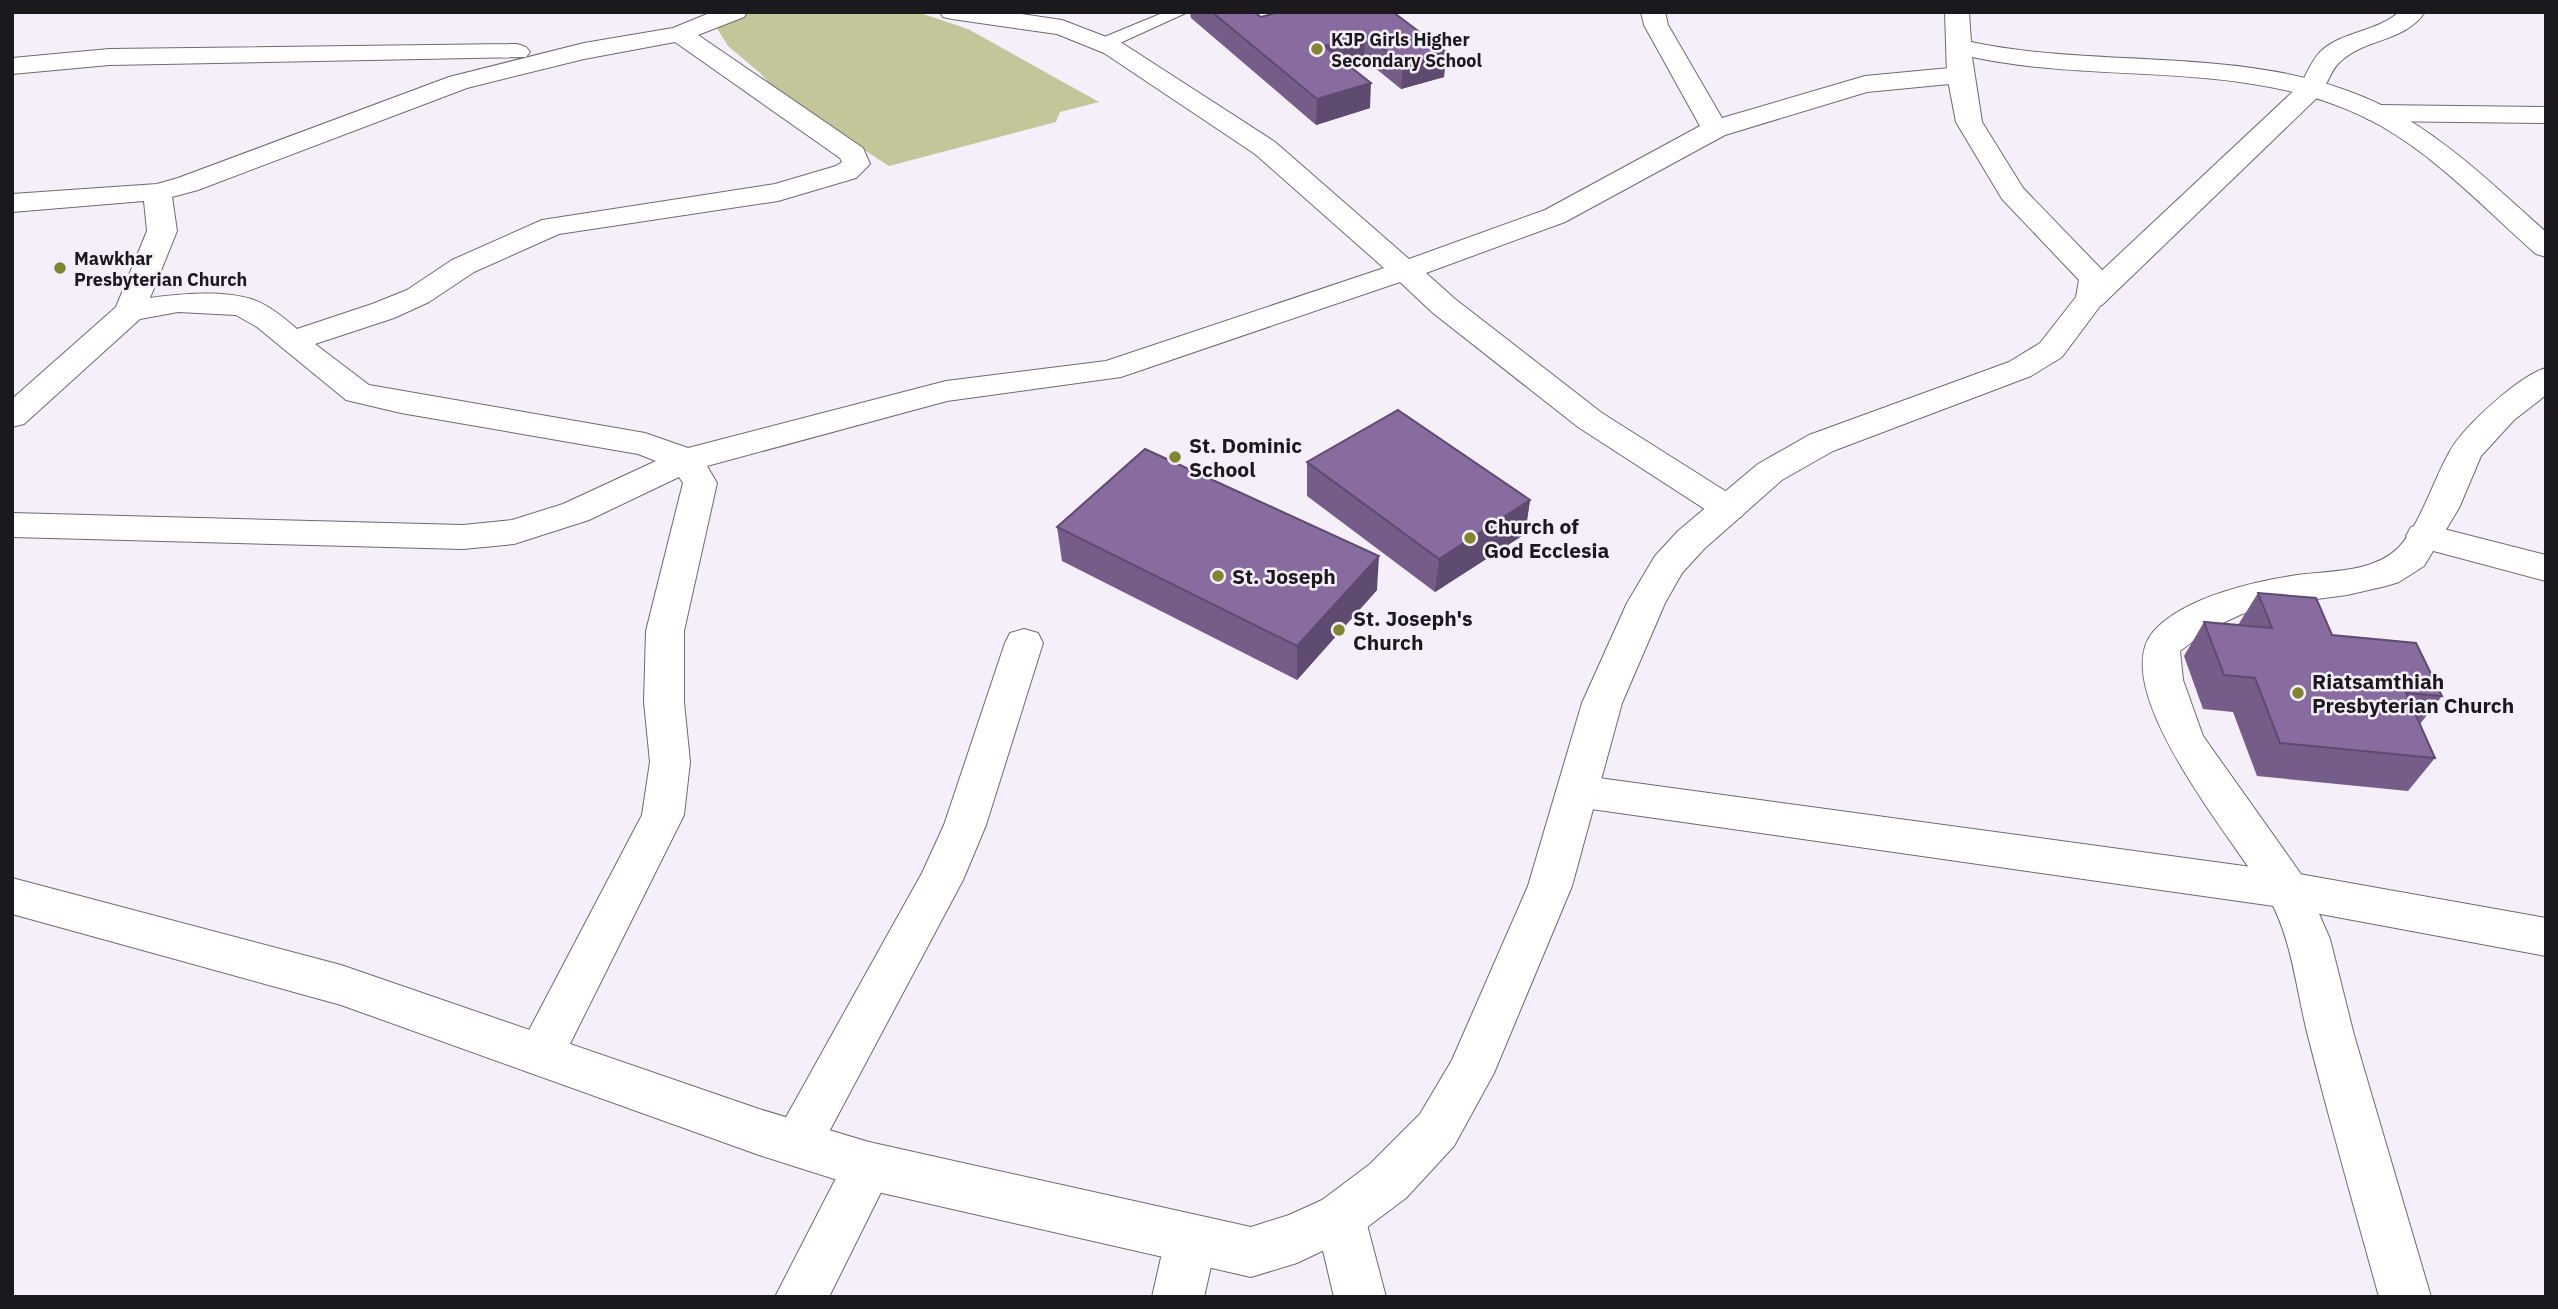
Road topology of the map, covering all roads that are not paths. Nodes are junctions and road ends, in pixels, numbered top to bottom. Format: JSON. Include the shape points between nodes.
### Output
{"nodes":[{"id":1,"x":735,"y":12,"type":"edge"},
{"id":2,"x":952,"y":12,"type":"edge"},
{"id":3,"x":1180,"y":12,"type":"edge"},
{"id":4,"x":1653,"y":12,"type":"edge"},
{"id":5,"x":2413,"y":12,"type":"edge"},
{"id":6,"x":679,"y":34,"type":"junction"},
{"id":7,"x":1103,"y":44,"type":"junction"},
{"id":8,"x":1959,"y":45,"type":"edge"},
{"id":9,"x":584,"y":51,"type":"junction"},
{"id":10,"x":12,"y":66,"type":"edge"},
{"id":11,"x":2312,"y":88,"type":"junction"},
{"id":12,"x":2376,"y":113,"type":"junction"},
{"id":13,"x":2546,"y":115,"type":"edge"},
{"id":14,"x":1715,"y":128,"type":"junction"},
{"id":15,"x":157,"y":192,"type":"junction"},
{"id":16,"x":12,"y":203,"type":"edge"},
{"id":17,"x":2546,"y":248,"type":"edge"},
{"id":18,"x":1405,"y":271,"type":"junction"},
{"id":19,"x":2091,"y":298,"type":"junction"},
{"id":20,"x":130,"y":311,"type":"junction"},
{"id":21,"x":293,"y":341,"type":"junction"},
{"id":22,"x":2546,"y":378,"type":"edge"},
{"id":23,"x":12,"y":417,"type":"edge"},
{"id":24,"x":686,"y":460,"type":"junction"},
{"id":25,"x":1729,"y":509,"type":"junction"},
{"id":26,"x":12,"y":525,"type":"edge"},
{"id":27,"x":2424,"y":536,"type":"junction"},
{"id":28,"x":2546,"y":568,"type":"edge"},
{"id":29,"x":1024,"y":643,"type":"dead end"},
{"id":30,"x":1577,"y":791,"type":"junction"},
{"id":31,"x":2288,"y":890,"type":"junction"},
{"id":32,"x":12,"y":896,"type":"edge"},
{"id":33,"x":2546,"y":937,"type":"edge"},
{"id":34,"x":540,"y":1055,"type":"junction"},
{"id":35,"x":797,"y":1144,"type":"junction"},
{"id":36,"x":869,"y":1166,"type":"junction"},
{"id":37,"x":1340,"y":1217,"type":"junction"},
{"id":38,"x":1191,"y":1240,"type":"junction"},
{"id":39,"x":801,"y":1297,"type":"edge"},
{"id":40,"x":1178,"y":1297,"type":"edge"},
{"id":41,"x":1360,"y":1297,"type":"edge"},
{"id":42,"x":2405,"y":1297,"type":"edge"}],
"edges":[{"from":1,"to":6,"type":"street"},
{"from":2,"to":7,"type":"street","via":[[1046,23]]},
{"from":3,"to":7,"type":"lane"},
{"from":4,"to":14,"type":"street"},
{"from":5,"to":11,"type":"street","via":[[2388,31],[2347,45],[2329,57]]},
{"from":6,"to":9,"type":"street"},
{"from":6,"to":21,"type":"street","via":[[853,154],[856,164],[846,172],[778,192],[552,226],[463,266],[418,296],[383,312]]},
{"from":7,"to":18,"type":"street","via":[[1265,148]]},
{"from":8,"to":11,"type":"street","via":[[2042,62],[2271,78]]},
{"from":8,"to":14,"type":"street","via":[[1865,84]]},
{"from":8,"to":19,"type":"street","via":[[1969,122],[2012,193],[2094,279]]},
{"from":9,"to":10,"type":"street","via":[[109,57]]},
{"from":9,"to":15,"type":"street","via":[[458,82]]},
{"from":11,"to":12,"type":"street"},
{"from":11,"to":19,"type":"street"},
{"from":12,"to":13,"type":"street"},
{"from":12,"to":17,"type":"street","via":[[2430,146]]},
{"from":14,"to":18,"type":"street","via":[[1555,216]]},
{"from":15,"to":16,"type":"street"},
{"from":15,"to":20,"type":"street","via":[[162,231]]},
{"from":18,"to":24,"type":"street","via":[[1110,370],[946,391]]},
{"from":18,"to":25,"type":"street","via":[[1590,420]]},
{"from":19,"to":25,"type":"street","via":[[2051,349],[2020,369],[1821,443],[1770,472]]},
{"from":20,"to":21,"type":"street","via":[[178,303],[242,306]]},
{"from":20,"to":23,"type":"street"},
{"from":21,"to":24,"type":"street","via":[[358,393],[645,444]]},
{"from":22,"to":27,"type":"street","via":[[2502,413],[2466,452]]},
{"from":24,"to":26,"type":"street","via":[[576,512],[514,532],[463,537]]},
{"from":24,"to":34,"type":"street","via":[[700,483],[665,631],[664,702],[670,762],[663,815]]},
{"from":25,"to":30,"type":"street","via":[[1668,565],[1646,603],[1602,703]]},
{"from":27,"to":28,"type":"street"},
{"from":27,"to":31,"type":"street","via":[[2411,557],[2386,573],[2232,603],[2195,620],[2167,640],[2161,652],[2163,680],[2185,741]]},
{"from":29,"to":35,"type":"street","via":[[965,825],[941,880]]},
{"from":30,"to":31,"type":"street"},
{"from":30,"to":37,"type":"street","via":[[1550,886],[1470,1073],[1437,1130],[1388,1181]]},
{"from":31,"to":33,"type":"street"},
{"from":31,"to":42,"type":"street","via":[[2308,939]]},
{"from":32,"to":34,"type":"street","via":[[341,985]]},
{"from":34,"to":35,"type":"street"},
{"from":35,"to":36,"type":"street"},
{"from":36,"to":38,"type":"street"},
{"from":36,"to":39,"type":"street"},
{"from":37,"to":38,"type":"street","via":[[1297,1238],[1251,1252]]},
{"from":37,"to":41,"type":"street"},
{"from":38,"to":40,"type":"street"}]}
